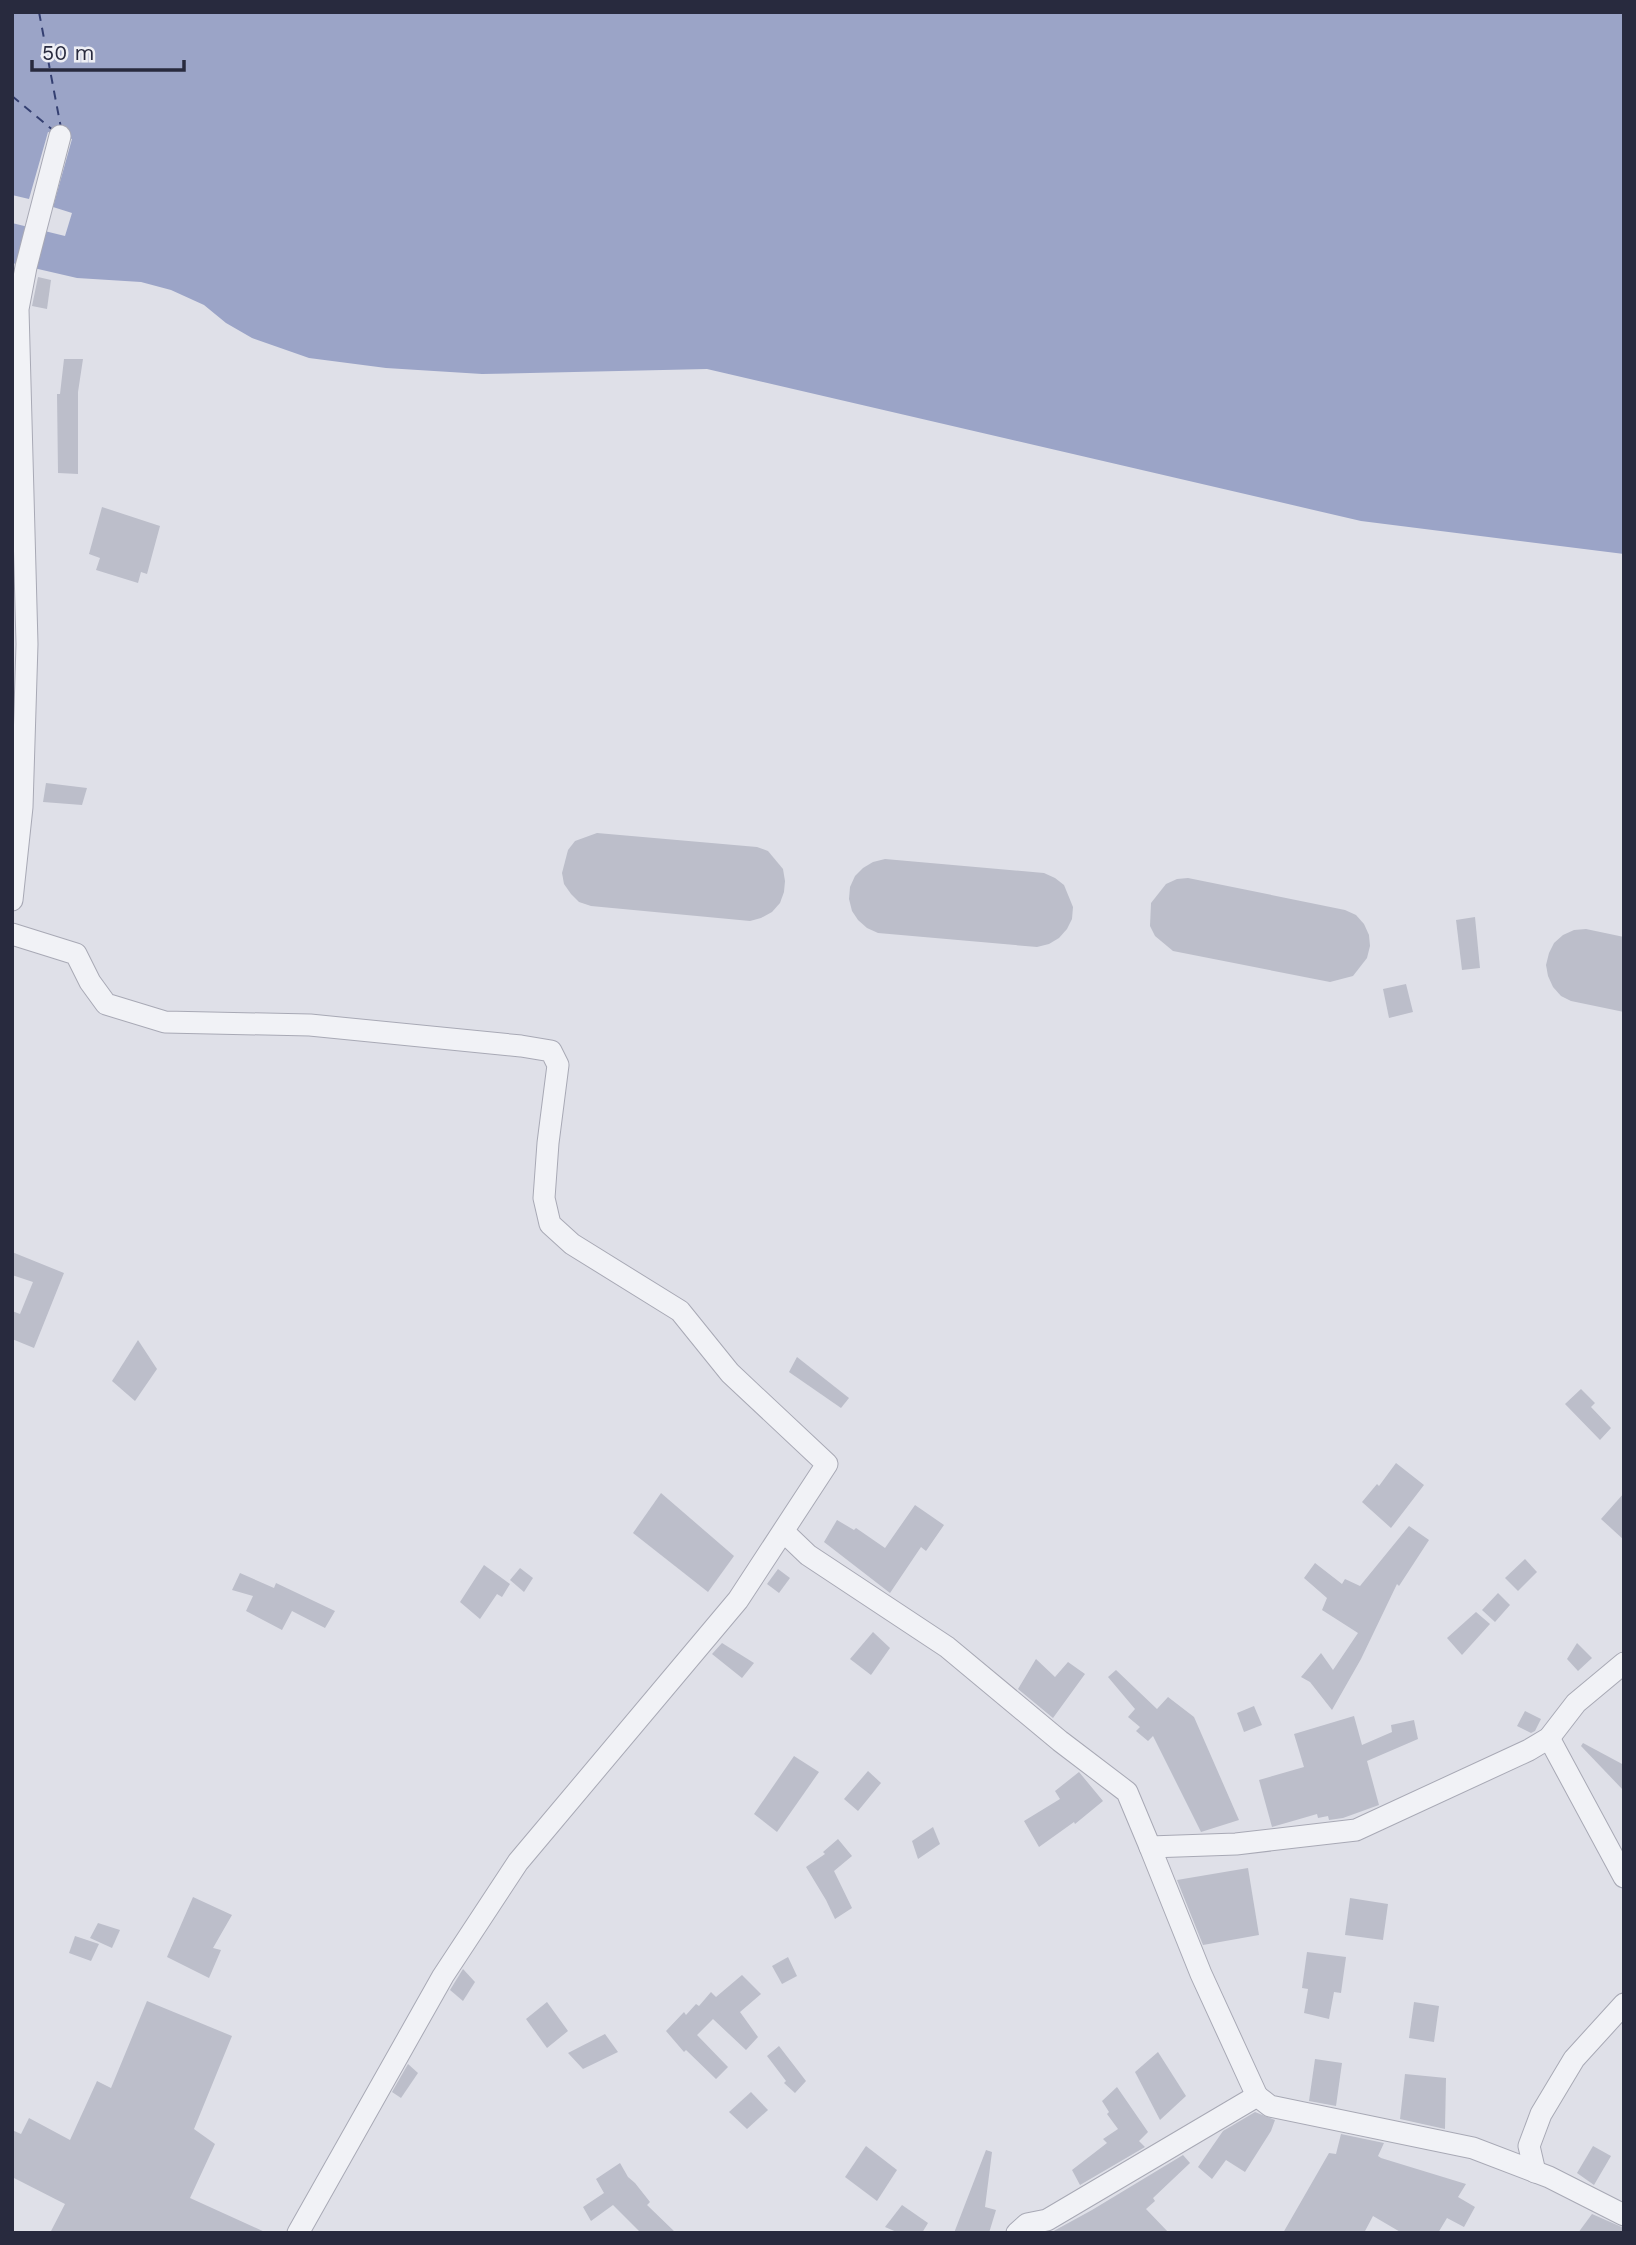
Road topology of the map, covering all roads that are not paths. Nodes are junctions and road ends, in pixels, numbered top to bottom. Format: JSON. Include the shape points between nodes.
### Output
{"nodes":[{"id":1,"x":60,"y":136,"type":"dead end"},
{"id":2,"x":12,"y":900,"type":"edge"},
{"id":3,"x":12,"y":934,"type":"edge"},
{"id":4,"x":784,"y":1532,"type":"junction"},
{"id":5,"x":1624,"y":1663,"type":"edge"},
{"id":6,"x":1549,"y":1738,"type":"junction"},
{"id":7,"x":1150,"y":1847,"type":"junction"},
{"id":8,"x":1624,"y":1877,"type":"edge"},
{"id":9,"x":1624,"y":2004,"type":"edge"},
{"id":10,"x":1257,"y":2096,"type":"junction"},
{"id":11,"x":1535,"y":2172,"type":"junction"},
{"id":12,"x":1620,"y":2220,"type":"edge"},
{"id":13,"x":298,"y":2233,"type":"edge"},
{"id":14,"x":1017,"y":2233,"type":"edge"}],
"edges":[{"from":1,"to":2,"type":"street","via":[[18,309],[27,644],[22,807]]},
{"from":3,"to":4,"type":"street","via":[[76,954],[106,1004],[165,1022],[310,1025],[551,1051],[558,1065],[544,1198],[550,1224],[572,1244],[680,1311],[730,1373],[827,1464]]},
{"from":4,"to":7,"type":"street","via":[[808,1555],[947,1647],[1127,1792]]},
{"from":4,"to":13,"type":"street","via":[[738,1600],[518,1862],[443,1976]]},
{"from":5,"to":6,"type":"street","via":[[1576,1703]]},
{"from":6,"to":7,"type":"street","via":[[1356,1830],[1236,1844]]},
{"from":6,"to":8,"type":"street"},
{"from":7,"to":10,"type":"street","via":[[1200,1974]]},
{"from":9,"to":11,"type":"street","via":[[1574,2059],[1541,2114],[1529,2146]]},
{"from":10,"to":11,"type":"street","via":[[1270,2106],[1473,2148]]},
{"from":10,"to":14,"type":"street","via":[[1047,2220],[1027,2224]]},
{"from":11,"to":12,"type":"street"}]}
